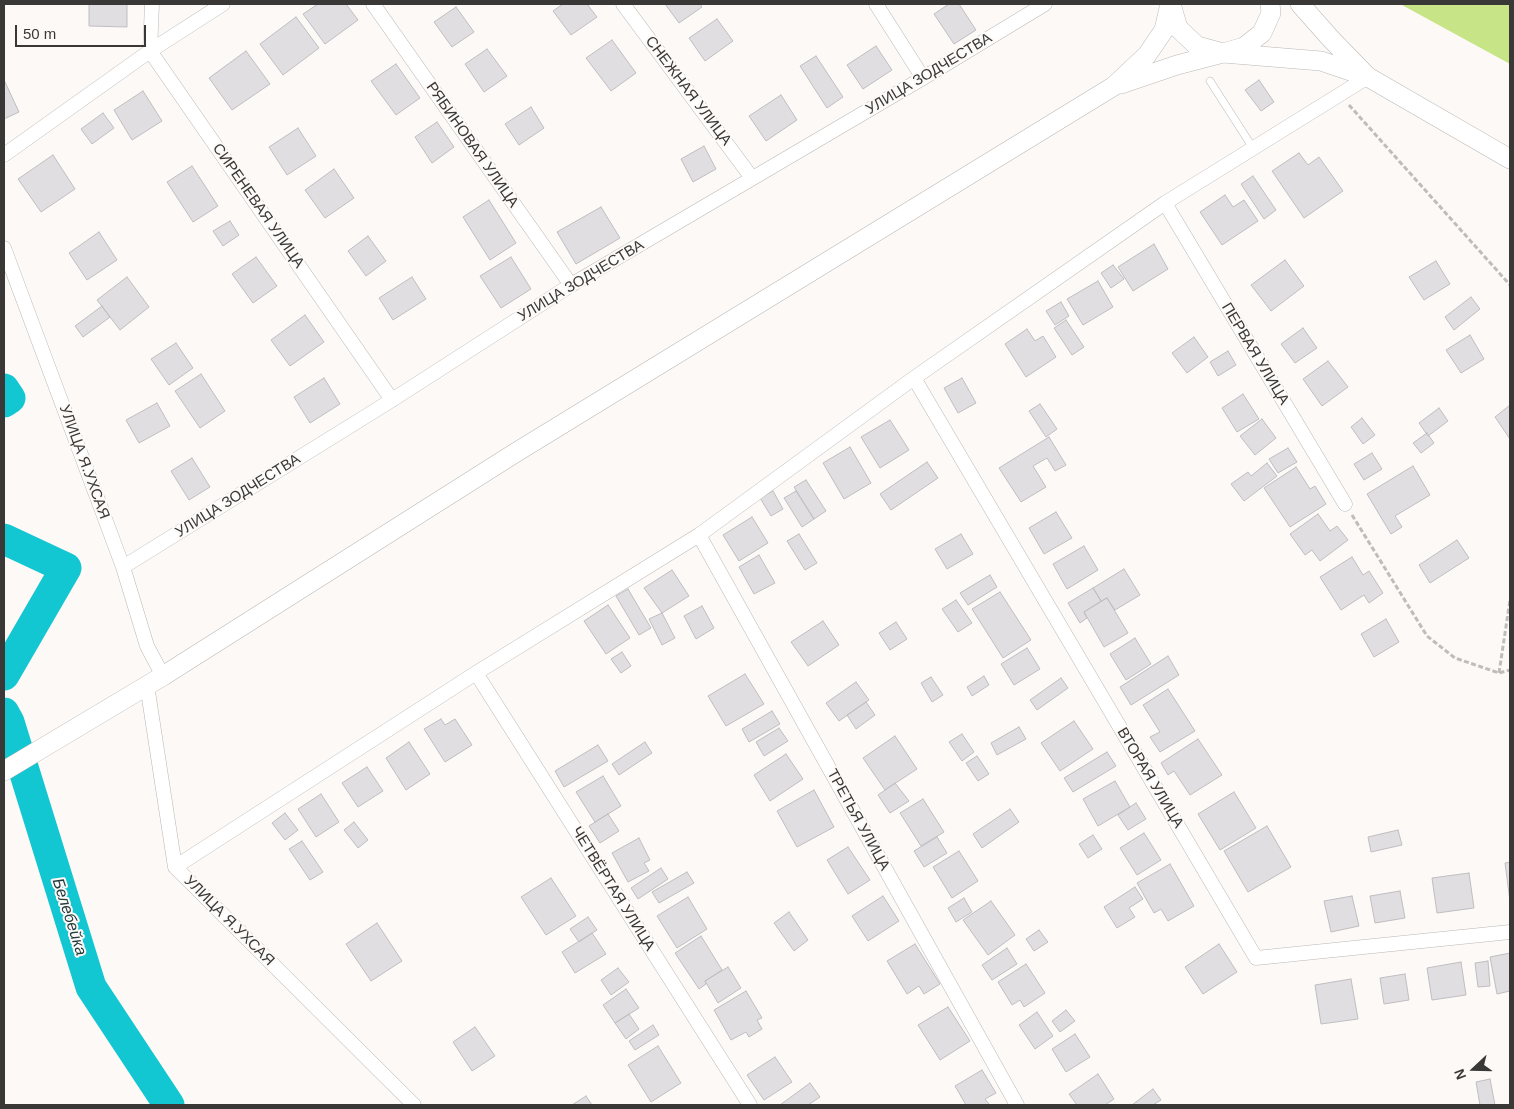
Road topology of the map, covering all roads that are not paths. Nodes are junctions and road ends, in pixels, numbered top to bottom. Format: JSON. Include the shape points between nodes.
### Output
{"nodes":[{"id":1,"x":152,"y":4,"type":"edge"},
{"id":2,"x":223,"y":4,"type":"edge"},
{"id":3,"x":373,"y":4,"type":"edge"},
{"id":4,"x":623,"y":4,"type":"edge"},
{"id":5,"x":876,"y":4,"type":"edge"},
{"id":6,"x":1045,"y":4,"type":"edge"},
{"id":7,"x":1171,"y":4,"type":"edge"},
{"id":8,"x":1300,"y":4,"type":"edge"},
{"id":9,"x":1276,"y":7,"type":"edge"},
{"id":10,"x":150,"y":52,"type":"junction"},
{"id":11,"x":1223,"y":53,"type":"junction"},
{"id":12,"x":1368,"y":77,"type":"junction"},
{"id":13,"x":923,"y":78,"type":"junction"},
{"id":14,"x":1210,"y":81,"type":"dead end"},
{"id":15,"x":1114,"y":86,"type":"junction"},
{"id":16,"x":1253,"y":148,"type":"junction"},
{"id":17,"x":4,"y":156,"type":"edge"},
{"id":18,"x":1510,"y":159,"type":"edge"},
{"id":19,"x":752,"y":178,"type":"junction"},
{"id":20,"x":1165,"y":203,"type":"junction"},
{"id":21,"x":4,"y":248,"type":"edge"},
{"id":22,"x":571,"y":285,"type":"junction"},
{"id":23,"x":914,"y":378,"type":"junction"},
{"id":24,"x":392,"y":400,"type":"junction"},
{"id":25,"x":1345,"y":504,"type":"road end"},
{"id":26,"x":699,"y":535,"type":"junction"},
{"id":27,"x":123,"y":567,"type":"junction"},
{"id":28,"x":476,"y":673,"type":"junction"},
{"id":29,"x":164,"y":676,"type":"junction"},
{"id":30,"x":147,"y":686,"type":"junction"},
{"id":31,"x":4,"y":771,"type":"edge"},
{"id":32,"x":175,"y":867,"type":"junction"},
{"id":33,"x":1510,"y":932,"type":"edge"},
{"id":34,"x":414,"y":1105,"type":"edge"},
{"id":35,"x":750,"y":1105,"type":"edge"},
{"id":36,"x":1017,"y":1105,"type":"edge"}],
"edges":[{"from":1,"to":10,"type":"street"},
{"from":2,"to":10,"type":"street"},
{"from":3,"to":22,"type":"street","name":"РЯБИНОВАЯ УЛИЦА"},
{"from":4,"to":19,"type":"street","name":"СНЕЖНАЯ УЛИЦА"},
{"from":5,"to":13,"type":"street"},
{"from":6,"to":13,"type":"street","name":"УЛИЦА ЗОДЧЕСТВА"},
{"from":7,"to":11,"type":"main road","via":[[1178,28],[1197,46]]},
{"from":7,"to":15,"type":"main road","via":[[1164,30],[1147,55]]},
{"from":8,"to":12,"type":"main road"},
{"from":9,"to":11,"type":"main road","via":[[1262,33],[1244,47]]},
{"from":10,"to":17,"type":"street"},
{"from":10,"to":24,"type":"street","name":"СИРЕНЕВАЯ УЛИЦА"},
{"from":11,"to":12,"type":"main road","via":[[1321,61]]},
{"from":11,"to":15,"type":"main road"},
{"from":12,"to":16,"type":"street"},
{"from":12,"to":18,"type":"main road"},
{"from":13,"to":19,"type":"street","name":"УЛИЦА ЗОДЧЕСТВА"},
{"from":14,"to":16,"type":"lane"},
{"from":15,"to":29,"type":"main road","via":[[515,453]]},
{"from":16,"to":20,"type":"street"},
{"from":19,"to":22,"type":"street","name":"УЛИЦА ЗОДЧЕСТВА"},
{"from":20,"to":23,"type":"street"},
{"from":20,"to":25,"type":"street","name":"ПЕРВАЯ УЛИЦА"},
{"from":21,"to":27,"type":"street","name":"УЛИЦА Я.УХСАЯ"},
{"from":22,"to":24,"type":"street","name":"УЛИЦА ЗОДЧЕСТВА"},
{"from":23,"to":26,"type":"street"},
{"from":23,"to":33,"type":"street","name":"ВТОРАЯ УЛИЦА","via":[[1256,958]]},
{"from":24,"to":27,"type":"street","name":"УЛИЦА ЗОДЧЕСТВА"},
{"from":26,"to":28,"type":"street"},
{"from":26,"to":36,"type":"street","name":"ТРЕТЬЯ УЛИЦА"},
{"from":27,"to":29,"type":"street","name":"УЛИЦА Я.УХСАЯ","via":[[147,646]]},
{"from":28,"to":32,"type":"street"},
{"from":28,"to":35,"type":"street","name":"ЧЕТВЁРТАЯ УЛИЦА"},
{"from":29,"to":30,"type":"main road"},
{"from":30,"to":31,"type":"main road"},
{"from":30,"to":32,"type":"street","name":"УЛИЦА Я.УХСАЯ"},
{"from":32,"to":34,"type":"street","name":"УЛИЦА Я.УХСАЯ"}]}
